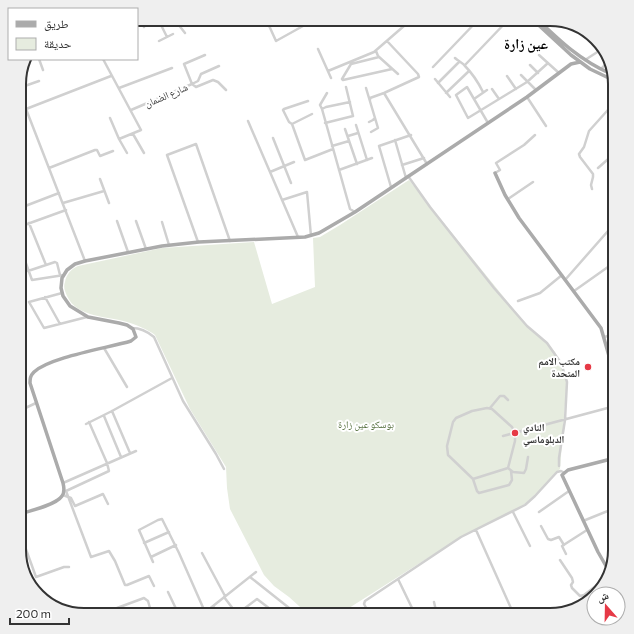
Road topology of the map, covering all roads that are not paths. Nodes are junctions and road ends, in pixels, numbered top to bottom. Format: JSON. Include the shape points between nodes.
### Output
{"nodes":[{"id":1,"x":162,"y":26,"type":"edge"},
{"id":2,"x":179,"y":26,"type":"edge"},
{"id":3,"x":269,"y":26,"type":"edge"},
{"id":4,"x":303,"y":26,"type":"dead end"},
{"id":5,"x":404,"y":26,"type":"edge"},
{"id":6,"x":472,"y":26,"type":"edge"},
{"id":7,"x":502,"y":26,"type":"edge"},
{"id":8,"x":540,"y":26,"type":"edge"},
{"id":9,"x":544,"y":26,"type":"edge"},
{"id":10,"x":185,"y":33,"type":"dead end"},
{"id":11,"x":173,"y":34,"type":"dead end"},
{"id":12,"x":167,"y":37,"type":"junction"},
{"id":13,"x":159,"y":41,"type":"dead end"},
{"id":14,"x":387,"y":42,"type":"junction"},
{"id":15,"x":318,"y":49,"type":"dead end"},
{"id":16,"x":376,"y":51,"type":"junction"},
{"id":17,"x":598,"y":52,"type":"edge"},
{"id":18,"x":205,"y":55,"type":"dead end"},
{"id":19,"x":539,"y":55,"type":"dead end"},
{"id":20,"x":571,"y":55,"type":"junction"},
{"id":21,"x":379,"y":58,"type":"junction"},
{"id":22,"x":455,"y":58,"type":"dead end"},
{"id":23,"x":39,"y":60,"type":"edge"},
{"id":24,"x":103,"y":60,"type":"edge"},
{"id":25,"x":584,"y":60,"type":"junction"},
{"id":26,"x":459,"y":62,"type":"junction"},
{"id":27,"x":580,"y":62,"type":"junction"},
{"id":28,"x":465,"y":64,"type":"junction"},
{"id":29,"x":548,"y":64,"type":"junction"},
{"id":30,"x":571,"y":64,"type":"junction"},
{"id":31,"x":530,"y":65,"type":"dead end"},
{"id":32,"x":605,"y":65,"type":"edge"},
{"id":33,"x":219,"y":66,"type":"dead end"},
{"id":34,"x":433,"y":67,"type":"dead end"},
{"id":35,"x":172,"y":68,"type":"dead end"},
{"id":36,"x":392,"y":69,"type":"junction"},
{"id":37,"x":600,"y":69,"type":"junction"},
{"id":38,"x":43,"y":70,"type":"dead end"},
{"id":39,"x":328,"y":71,"type":"junction"},
{"id":40,"x":469,"y":72,"type":"junction"},
{"id":41,"x":607,"y":72,"type":"edge"},
{"id":42,"x":538,"y":73,"type":"junction"},
{"id":43,"x":560,"y":73,"type":"junction"},
{"id":44,"x":398,"y":74,"type":"dead end"},
{"id":45,"x":521,"y":75,"type":"dead end"},
{"id":46,"x":111,"y":76,"type":"junction"},
{"id":47,"x":507,"y":76,"type":"dead end"},
{"id":48,"x":607,"y":77,"type":"edge"},
{"id":49,"x":331,"y":78,"type":"dead end"},
{"id":50,"x":434,"y":79,"type":"dead end"},
{"id":51,"x":39,"y":81,"type":"dead end"},
{"id":52,"x":527,"y":82,"type":"junction"},
{"id":53,"x":438,"y":83,"type":"junction"},
{"id":54,"x":192,"y":84,"type":"junction"},
{"id":55,"x":26,"y":87,"type":"edge"},
{"id":56,"x":346,"y":87,"type":"dead end"},
{"id":57,"x":119,"y":88,"type":"junction"},
{"id":58,"x":366,"y":88,"type":"dead end"},
{"id":59,"x":492,"y":89,"type":"dead end"},
{"id":60,"x":516,"y":89,"type":"junction"},
{"id":61,"x":226,"y":90,"type":"dead end"},
{"id":62,"x":487,"y":90,"type":"dead end"},
{"id":63,"x":536,"y":90,"type":"junction"},
{"id":64,"x":483,"y":92,"type":"junction"},
{"id":65,"x":328,"y":93,"type":"dead end"},
{"id":66,"x":384,"y":93,"type":"junction"},
{"id":67,"x":446,"y":93,"type":"junction"},
{"id":68,"x":450,"y":97,"type":"dead end"},
{"id":69,"x":527,"y":97,"type":"junction"},
{"id":70,"x":474,"y":99,"type":"junction"},
{"id":71,"x":499,"y":99,"type":"junction"},
{"id":72,"x":370,"y":100,"type":"junction"},
{"id":73,"x":308,"y":101,"type":"dead end"},
{"id":74,"x":350,"y":102,"type":"junction"},
{"id":75,"x":26,"y":109,"type":"joint"},
{"id":76,"x":322,"y":109,"type":"junction"},
{"id":77,"x":131,"y":110,"type":"junction"},
{"id":78,"x":481,"y":110,"type":"junction"},
{"id":79,"x":608,"y":110,"type":"edge"},
{"id":80,"x":312,"y":114,"type":"dead end"},
{"id":81,"x":110,"y":118,"type":"dead end"},
{"id":82,"x":375,"y":118,"type":"junction"},
{"id":83,"x":248,"y":121,"type":"dead end"},
{"id":84,"x":369,"y":122,"type":"dead end"},
{"id":85,"x":325,"y":123,"type":"junction"},
{"id":86,"x":489,"y":123,"type":"junction"},
{"id":87,"x":292,"y":124,"type":"junction"},
{"id":88,"x":356,"y":125,"type":"dead end"},
{"id":89,"x":546,"y":126,"type":"dead end"},
{"id":90,"x":345,"y":129,"type":"dead end"},
{"id":91,"x":371,"y":132,"type":"dead end"},
{"id":92,"x":358,"y":133,"type":"junction"},
{"id":93,"x":133,"y":134,"type":"junction"},
{"id":94,"x":411,"y":135,"type":"junction"},
{"id":95,"x":535,"y":135,"type":"dead end"},
{"id":96,"x":348,"y":136,"type":"junction"},
{"id":97,"x":273,"y":138,"type":"dead end"},
{"id":98,"x":120,"y":139,"type":"junction"},
{"id":99,"x":349,"y":140,"type":"junction"},
{"id":100,"x":395,"y":140,"type":"junction"},
{"id":101,"x":332,"y":148,"type":"junction"},
{"id":102,"x":113,"y":151,"type":"dead end"},
{"id":103,"x":144,"y":152,"type":"dead end"},
{"id":104,"x":127,"y":153,"type":"dead end"},
{"id":105,"x":372,"y":158,"type":"dead end"},
{"id":106,"x":424,"y":158,"type":"junction"},
{"id":107,"x":608,"y":159,"type":"edge"},
{"id":108,"x":367,"y":160,"type":"junction"},
{"id":109,"x":294,"y":162,"type":"dead end"},
{"id":110,"x":357,"y":164,"type":"junction"},
{"id":111,"x":427,"y":164,"type":"junction"},
{"id":112,"x":402,"y":165,"type":"junction"},
{"id":113,"x":284,"y":166,"type":"junction"},
{"id":114,"x":48,"y":168,"type":"junction"},
{"id":115,"x":598,"y":168,"type":"dead end"},
{"id":116,"x":339,"y":170,"type":"junction"},
{"id":117,"x":270,"y":172,"type":"junction"},
{"id":118,"x":495,"y":174,"type":"joint"},
{"id":119,"x":407,"y":177,"type":"junction"},
{"id":120,"x":100,"y":179,"type":"dead end"},
{"id":121,"x":533,"y":182,"type":"dead end"},
{"id":122,"x":291,"y":183,"type":"dead end"},
{"id":123,"x":391,"y":187,"type":"junction"},
{"id":124,"x":592,"y":189,"type":"dead end"},
{"id":125,"x":104,"y":191,"type":"junction"},
{"id":126,"x":59,"y":193,"type":"junction"},
{"id":127,"x":508,"y":199,"type":"junction"},
{"id":128,"x":282,"y":200,"type":"junction"},
{"id":129,"x":63,"y":203,"type":"junction"},
{"id":130,"x":109,"y":203,"type":"dead end"},
{"id":131,"x":26,"y":206,"type":"edge"},
{"id":132,"x":66,"y":210,"type":"junction"},
{"id":133,"x":355,"y":212,"type":"junction"},
{"id":134,"x":117,"y":221,"type":"dead end"},
{"id":135,"x":136,"y":221,"type":"dead end"},
{"id":136,"x":162,"y":222,"type":"dead end"},
{"id":137,"x":29,"y":223,"type":"junction"},
{"id":138,"x":26,"y":224,"type":"edge"},
{"id":139,"x":608,"y":231,"type":"edge"},
{"id":140,"x":311,"y":236,"type":"junction"},
{"id":141,"x":298,"y":237,"type":"junction"},
{"id":142,"x":230,"y":241,"type":"junction"},
{"id":143,"x":199,"y":242,"type":"junction"},
{"id":144,"x":169,"y":245,"type":"junction"},
{"id":145,"x":146,"y":249,"type":"junction"},
{"id":146,"x":128,"y":252,"type":"junction"},
{"id":147,"x":85,"y":261,"type":"junction"},
{"id":148,"x":26,"y":265,"type":"edge"},
{"id":149,"x":46,"y":265,"type":"junction"},
{"id":150,"x":608,"y":267,"type":"edge"},
{"id":151,"x":28,"y":271,"type":"junction"},
{"id":152,"x":62,"y":275,"type":"junction"},
{"id":153,"x":562,"y":275,"type":"junction"},
{"id":154,"x":565,"y":280,"type":"junction"},
{"id":155,"x":574,"y":291,"type":"junction"},
{"id":156,"x":62,"y":293,"type":"junction"},
{"id":157,"x":45,"y":297,"type":"junction"},
{"id":158,"x":518,"y":302,"type":"dead end"},
{"id":159,"x":88,"y":317,"type":"junction"},
{"id":160,"x":60,"y":324,"type":"junction"},
{"id":161,"x":132,"y":328,"type":"junction"},
{"id":162,"x":608,"y":336,"type":"edge"},
{"id":163,"x":604,"y":337,"type":"junction"},
{"id":164,"x":104,"y":348,"type":"junction"},
{"id":165,"x":608,"y":352,"type":"edge"},
{"id":166,"x":172,"y":378,"type":"junction"},
{"id":167,"x":127,"y":387,"type":"dead end"},
{"id":168,"x":508,"y":400,"type":"dead end"},
{"id":169,"x":36,"y":403,"type":"junction"},
{"id":170,"x":26,"y":408,"type":"edge"},
{"id":171,"x":490,"y":408,"type":"junction"},
{"id":172,"x":608,"y":408,"type":"edge"},
{"id":173,"x":112,"y":411,"type":"junction"},
{"id":174,"x":104,"y":416,"type":"junction"},
{"id":175,"x":565,"y":420,"type":"junction"},
{"id":176,"x":90,"y":422,"type":"junction"},
{"id":177,"x":86,"y":424,"type":"dead end"},
{"id":178,"x":515,"y":433,"type":"junction"},
{"id":179,"x":503,"y":436,"type":"dead end"},
{"id":180,"x":136,"y":451,"type":"dead end"},
{"id":181,"x":130,"y":453,"type":"junction"},
{"id":182,"x":121,"y":457,"type":"junction"},
{"id":183,"x":528,"y":457,"type":"dead end"},
{"id":184,"x":608,"y":460,"type":"edge"},
{"id":185,"x":107,"y":463,"type":"junction"},
{"id":186,"x":560,"y":466,"type":"dead end"},
{"id":187,"x":508,"y":468,"type":"junction"},
{"id":188,"x":224,"y":469,"type":"dead end"},
{"id":189,"x":511,"y":471,"type":"junction"},
{"id":190,"x":563,"y":472,"type":"junction"},
{"id":191,"x":473,"y":479,"type":"junction"},
{"id":192,"x":62,"y":483,"type":"junction"},
{"id":193,"x":569,"y":491,"type":"junction"},
{"id":194,"x":64,"y":493,"type":"junction"},
{"id":195,"x":68,"y":497,"type":"junction"},
{"id":196,"x":108,"y":504,"type":"dead end"},
{"id":197,"x":608,"y":511,"type":"edge"},
{"id":198,"x":26,"y":512,"type":"edge"},
{"id":199,"x":512,"y":512,"type":"junction"},
{"id":200,"x":539,"y":512,"type":"dead end"},
{"id":201,"x":583,"y":521,"type":"junction"},
{"id":202,"x":541,"y":526,"type":"dead end"},
{"id":203,"x":476,"y":530,"type":"junction"},
{"id":204,"x":587,"y":530,"type":"junction"},
{"id":205,"x":169,"y":532,"type":"junction"},
{"id":206,"x":144,"y":543,"type":"junction"},
{"id":207,"x":176,"y":545,"type":"junction"},
{"id":208,"x":564,"y":545,"type":"junction"},
{"id":209,"x":530,"y":546,"type":"dead end"},
{"id":210,"x":26,"y":550,"type":"edge"},
{"id":211,"x":202,"y":553,"type":"dead end"},
{"id":212,"x":566,"y":554,"type":"dead end"},
{"id":213,"x":151,"y":557,"type":"junction"},
{"id":214,"x":560,"y":560,"type":"dead end"},
{"id":215,"x":153,"y":562,"type":"dead end"},
{"id":216,"x":606,"y":566,"type":"edge"},
{"id":217,"x":69,"y":567,"type":"dead end"},
{"id":218,"x":256,"y":572,"type":"dead end"},
{"id":219,"x":250,"y":577,"type":"junction"},
{"id":220,"x":398,"y":579,"type":"junction"},
{"id":221,"x":154,"y":586,"type":"dead end"},
{"id":222,"x":595,"y":586,"type":"edge"},
{"id":223,"x":168,"y":592,"type":"dead end"},
{"id":224,"x":225,"y":596,"type":"junction"},
{"id":225,"x":434,"y":602,"type":"dead end"},
{"id":226,"x":213,"y":606,"type":"joint"},
{"id":227,"x":118,"y":608,"type":"edge"},
{"id":228,"x":150,"y":608,"type":"edge"},
{"id":229,"x":176,"y":608,"type":"edge"},
{"id":230,"x":202,"y":608,"type":"edge"},
{"id":231,"x":210,"y":608,"type":"edge"},
{"id":232,"x":233,"y":608,"type":"edge"},
{"id":233,"x":245,"y":608,"type":"edge"},
{"id":234,"x":268,"y":608,"type":"edge"},
{"id":235,"x":289,"y":608,"type":"edge"},
{"id":236,"x":366,"y":608,"type":"edge"},
{"id":237,"x":412,"y":608,"type":"edge"},
{"id":238,"x":435,"y":608,"type":"edge"},
{"id":239,"x":511,"y":608,"type":"edge"}],
"edges":[{"from":1,"to":12,"type":"street"},
{"from":2,"to":10,"type":"street"},
{"from":3,"to":4,"type":"street","via":[[276,42]]},
{"from":5,"to":14,"type":"street"},
{"from":6,"to":34,"type":"street"},
{"from":7,"to":28,"type":"street"},
{"from":8,"to":20,"type":"main road"},
{"from":9,"to":25,"type":"main road"},
{"from":11,"to":12,"type":"street"},
{"from":12,"to":13,"type":"street"},
{"from":14,"to":16,"type":"street"},
{"from":14,"to":66,"type":"street","via":[[419,77]]},
{"from":15,"to":39,"type":"street"},
{"from":16,"to":21,"type":"street"},
{"from":16,"to":39,"type":"street"},
{"from":17,"to":25,"type":"street"},
{"from":18,"to":54,"type":"street","via":[[184,64]]},
{"from":19,"to":29,"type":"street"},
{"from":20,"to":27,"type":"main road"},
{"from":20,"to":30,"type":"main road"},
{"from":21,"to":36,"type":"street"},
{"from":21,"to":36,"type":"street","via":[[351,64],[342,79]]},
{"from":22,"to":26,"type":"street"},
{"from":23,"to":38,"type":"street"},
{"from":24,"to":46,"type":"street"},
{"from":25,"to":37,"type":"main road"},
{"from":26,"to":28,"type":"street"},
{"from":26,"to":53,"type":"street"},
{"from":27,"to":30,"type":"main road"},
{"from":27,"to":48,"type":"main road"},
{"from":28,"to":40,"type":"street"},
{"from":29,"to":42,"type":"street"},
{"from":29,"to":43,"type":"street"},
{"from":30,"to":43,"type":"main road"},
{"from":31,"to":42,"type":"street"},
{"from":32,"to":37,"type":"street"},
{"from":33,"to":54,"type":"street","name":"شارع الضمان","via":[[201,74],[198,81]]},
{"from":35,"to":57,"type":"street"},
{"from":36,"to":44,"type":"street"},
{"from":37,"to":41,"type":"main road"},
{"from":39,"to":49,"type":"street"},
{"from":40,"to":64,"type":"street"},
{"from":40,"to":67,"type":"street"},
{"from":42,"to":52,"type":"street"},
{"from":43,"to":63,"type":"main road"},
{"from":45,"to":52,"type":"street"},
{"from":46,"to":57,"type":"street"},
{"from":46,"to":75,"type":"street"},
{"from":47,"to":60,"type":"street"},
{"from":50,"to":53,"type":"street"},
{"from":51,"to":55,"type":"street"},
{"from":52,"to":60,"type":"street"},
{"from":52,"to":63,"type":"street"},
{"from":53,"to":67,"type":"street"},
{"from":54,"to":61,"type":"street","via":[[196,87],[216,80]]},
{"from":54,"to":77,"type":"street","name":"شارع الضمان"},
{"from":56,"to":74,"type":"street"},
{"from":57,"to":77,"type":"street"},
{"from":58,"to":72,"type":"street"},
{"from":59,"to":71,"type":"street"},
{"from":60,"to":71,"type":"street"},
{"from":62,"to":64,"type":"street"},
{"from":63,"to":69,"type":"main road"},
{"from":64,"to":70,"type":"street"},
{"from":65,"to":76,"type":"street","via":[[320,105]]},
{"from":66,"to":72,"type":"street"},
{"from":66,"to":94,"type":"street"},
{"from":67,"to":68,"type":"street"},
{"from":69,"to":86,"type":"main road"},
{"from":69,"to":89,"type":"street"},
{"from":70,"to":78,"type":"street"},
{"from":70,"to":78,"type":"street","via":[[467,87],[456,95],[468,118]]},
{"from":71,"to":78,"type":"street"},
{"from":72,"to":82,"type":"street"},
{"from":73,"to":87,"type":"street","via":[[283,109]]},
{"from":74,"to":76,"type":"street"},
{"from":74,"to":85,"type":"street","via":[[353,116]]},
{"from":75,"to":114,"type":"street"},
{"from":76,"to":85,"type":"street"},
{"from":77,"to":93,"type":"street","via":[[141,130]]},
{"from":78,"to":86,"type":"street"},
{"from":79,"to":124,"type":"street","via":[[589,131],[579,155],[593,174]]},
{"from":80,"to":87,"type":"street"},
{"from":81,"to":98,"type":"street"},
{"from":82,"to":84,"type":"street"},
{"from":82,"to":91,"type":"street","via":[[378,128]]},
{"from":83,"to":117,"type":"street"},
{"from":85,"to":101,"type":"street"},
{"from":86,"to":111,"type":"main road"},
{"from":87,"to":101,"type":"street","via":[[306,160]]},
{"from":88,"to":92,"type":"street"},
{"from":90,"to":96,"type":"street"},
{"from":92,"to":96,"type":"street"},
{"from":92,"to":108,"type":"street"},
{"from":93,"to":98,"type":"street"},
{"from":93,"to":103,"type":"street"},
{"from":94,"to":100,"type":"street"},
{"from":94,"to":106,"type":"street"},
{"from":95,"to":118,"type":"street","via":[[496,163],[500,170]]},
{"from":96,"to":99,"type":"street"},
{"from":97,"to":113,"type":"street"},
{"from":98,"to":104,"type":"street"},
{"from":99,"to":101,"type":"street"},
{"from":99,"to":110,"type":"street"},
{"from":100,"to":112,"type":"street"},
{"from":100,"to":123,"type":"street","via":[[378,148]]},
{"from":101,"to":116,"type":"street"},
{"from":102,"to":114,"type":"street","via":[[100,156],[95,150]]},
{"from":105,"to":108,"type":"street"},
{"from":106,"to":111,"type":"street"},
{"from":106,"to":112,"type":"street"},
{"from":107,"to":115,"type":"street"},
{"from":108,"to":110,"type":"street"},
{"from":109,"to":113,"type":"street"},
{"from":110,"to":116,"type":"street"},
{"from":111,"to":119,"type":"main road"},
{"from":112,"to":119,"type":"street"},
{"from":113,"to":117,"type":"street"},
{"from":113,"to":122,"type":"street"},
{"from":114,"to":126,"type":"street"},
{"from":116,"to":133,"type":"street","via":[[350,209]]},
{"from":117,"to":128,"type":"street"},
{"from":118,"to":127,"type":"main road"},
{"from":119,"to":123,"type":"main road"},
{"from":119,"to":175,"type":"street","via":[[494,288],[527,326],[547,343],[556,356],[564,369],[567,382]]},
{"from":120,"to":125,"type":"street"},
{"from":121,"to":127,"type":"street"},
{"from":123,"to":133,"type":"main road"},
{"from":125,"to":129,"type":"street"},
{"from":125,"to":130,"type":"street"},
{"from":126,"to":129,"type":"street"},
{"from":126,"to":131,"type":"street"},
{"from":127,"to":153,"type":"main road","via":[[519,218]]},
{"from":128,"to":140,"type":"street","via":[[307,192]]},
{"from":128,"to":141,"type":"street"},
{"from":129,"to":132,"type":"street"},
{"from":132,"to":137,"type":"street"},
{"from":132,"to":147,"type":"street"},
{"from":133,"to":140,"type":"main road"},
{"from":134,"to":146,"type":"street"},
{"from":135,"to":145,"type":"street"},
{"from":136,"to":144,"type":"street"},
{"from":137,"to":138,"type":"street"},
{"from":137,"to":149,"type":"street"},
{"from":139,"to":154,"type":"street"},
{"from":140,"to":141,"type":"main road"},
{"from":141,"to":142,"type":"main road"},
{"from":142,"to":143,"type":"main road"},
{"from":142,"to":143,"type":"street","via":[[196,144],[167,155]]},
{"from":143,"to":144,"type":"main road"},
{"from":144,"to":145,"type":"main road"},
{"from":145,"to":146,"type":"main road"},
{"from":146,"to":147,"type":"main road"},
{"from":147,"to":152,"type":"main road","via":[[71,266]]},
{"from":148,"to":151,"type":"street"},
{"from":149,"to":151,"type":"street"},
{"from":149,"to":152,"type":"street","via":[[56,262]]},
{"from":150,"to":155,"type":"street"},
{"from":151,"to":152,"type":"street","via":[[33,280]]},
{"from":152,"to":156,"type":"main road"},
{"from":153,"to":154,"type":"main road"},
{"from":153,"to":158,"type":"street","via":[[540,294]]},
{"from":154,"to":155,"type":"main road"},
{"from":155,"to":163,"type":"main road","via":[[599,325]]},
{"from":156,"to":157,"type":"street"},
{"from":156,"to":159,"type":"main road","via":[[70,306]]},
{"from":157,"to":160,"type":"street"},
{"from":157,"to":160,"type":"street","via":[[29,303],[44,328]]},
{"from":159,"to":160,"type":"street"},
{"from":159,"to":161,"type":"main road"},
{"from":161,"to":164,"type":"main road","via":[[136,335],[133,340]]},
{"from":161,"to":166,"type":"street","via":[[154,337]]},
{"from":162,"to":163,"type":"street"},
{"from":163,"to":165,"type":"main road"},
{"from":164,"to":167,"type":"street"},
{"from":164,"to":169,"type":"main road","via":[[64,358],[34,372],[30,380]]},
{"from":166,"to":173,"type":"street"},
{"from":166,"to":188,"type":"street"},
{"from":168,"to":171,"type":"street","via":[[500,396]]},
{"from":169,"to":170,"type":"street"},
{"from":169,"to":192,"type":"main road"},
{"from":171,"to":178,"type":"street","via":[[497,412]]},
{"from":171,"to":191,"type":"street","via":[[456,418],[447,446],[446,452],[449,457]]},
{"from":172,"to":175,"type":"street"},
{"from":173,"to":174,"type":"street"},
{"from":173,"to":181,"type":"street"},
{"from":174,"to":176,"type":"street"},
{"from":174,"to":182,"type":"street"},
{"from":175,"to":178,"type":"street"},
{"from":175,"to":186,"type":"street"},
{"from":176,"to":177,"type":"street"},
{"from":176,"to":185,"type":"street"},
{"from":178,"to":179,"type":"street"},
{"from":178,"to":187,"type":"street"},
{"from":180,"to":181,"type":"street"},
{"from":181,"to":182,"type":"street"},
{"from":182,"to":185,"type":"street"},
{"from":183,"to":189,"type":"street","via":[[526,472],[521,474]]},
{"from":184,"to":190,"type":"main road"},
{"from":185,"to":192,"type":"street"},
{"from":185,"to":194,"type":"street","via":[[108,472]]},
{"from":187,"to":189,"type":"street"},
{"from":187,"to":191,"type":"street"},
{"from":189,"to":191,"type":"street","via":[[512,480],[509,485],[481,494],[477,491]]},
{"from":190,"to":193,"type":"main road","via":[[562,476]]},
{"from":190,"to":199,"type":"street","via":[[557,472],[533,499]]},
{"from":192,"to":194,"type":"main road"},
{"from":193,"to":200,"type":"street"},
{"from":193,"to":201,"type":"main road"},
{"from":194,"to":195,"type":"street"},
{"from":194,"to":198,"type":"main road","via":[[56,501]]},
{"from":195,"to":196,"type":"street","via":[[77,505],[103,494]]},
{"from":195,"to":221,"type":"street","via":[[91,557],[109,551],[124,584],[149,576]]},
{"from":197,"to":201,"type":"street"},
{"from":199,"to":203,"type":"street"},
{"from":199,"to":209,"type":"street"},
{"from":201,"to":204,"type":"main road"},
{"from":202,"to":208,"type":"street","via":[[549,540],[559,537]]},
{"from":203,"to":220,"type":"street"},
{"from":203,"to":239,"type":"street"},
{"from":204,"to":208,"type":"street"},
{"from":204,"to":216,"type":"main road"},
{"from":205,"to":206,"type":"street"},
{"from":205,"to":206,"type":"street","via":[[162,519],[158,520],[139,530]]},
{"from":205,"to":207,"type":"street"},
{"from":206,"to":213,"type":"street"},
{"from":207,"to":213,"type":"street"},
{"from":207,"to":230,"type":"street"},
{"from":208,"to":212,"type":"street","via":[[562,547]]},
{"from":210,"to":217,"type":"street","via":[[36,578]]},
{"from":211,"to":224,"type":"street"},
{"from":213,"to":215,"type":"street"},
{"from":214,"to":222,"type":"street","via":[[573,580],[571,587],[580,596]]},
{"from":218,"to":219,"type":"street"},
{"from":219,"to":224,"type":"street"},
{"from":219,"to":235,"type":"street"},
{"from":220,"to":236,"type":"street","via":[[364,602]]},
{"from":220,"to":237,"type":"street"},
{"from":223,"to":229,"type":"street"},
{"from":224,"to":226,"type":"street"},
{"from":224,"to":232,"type":"street"},
{"from":225,"to":238,"type":"street"},
{"from":226,"to":231,"type":"street"},
{"from":227,"to":228,"type":"street","via":[[144,598]]},
{"from":233,"to":234,"type":"street","via":[[257,599]]}]}
